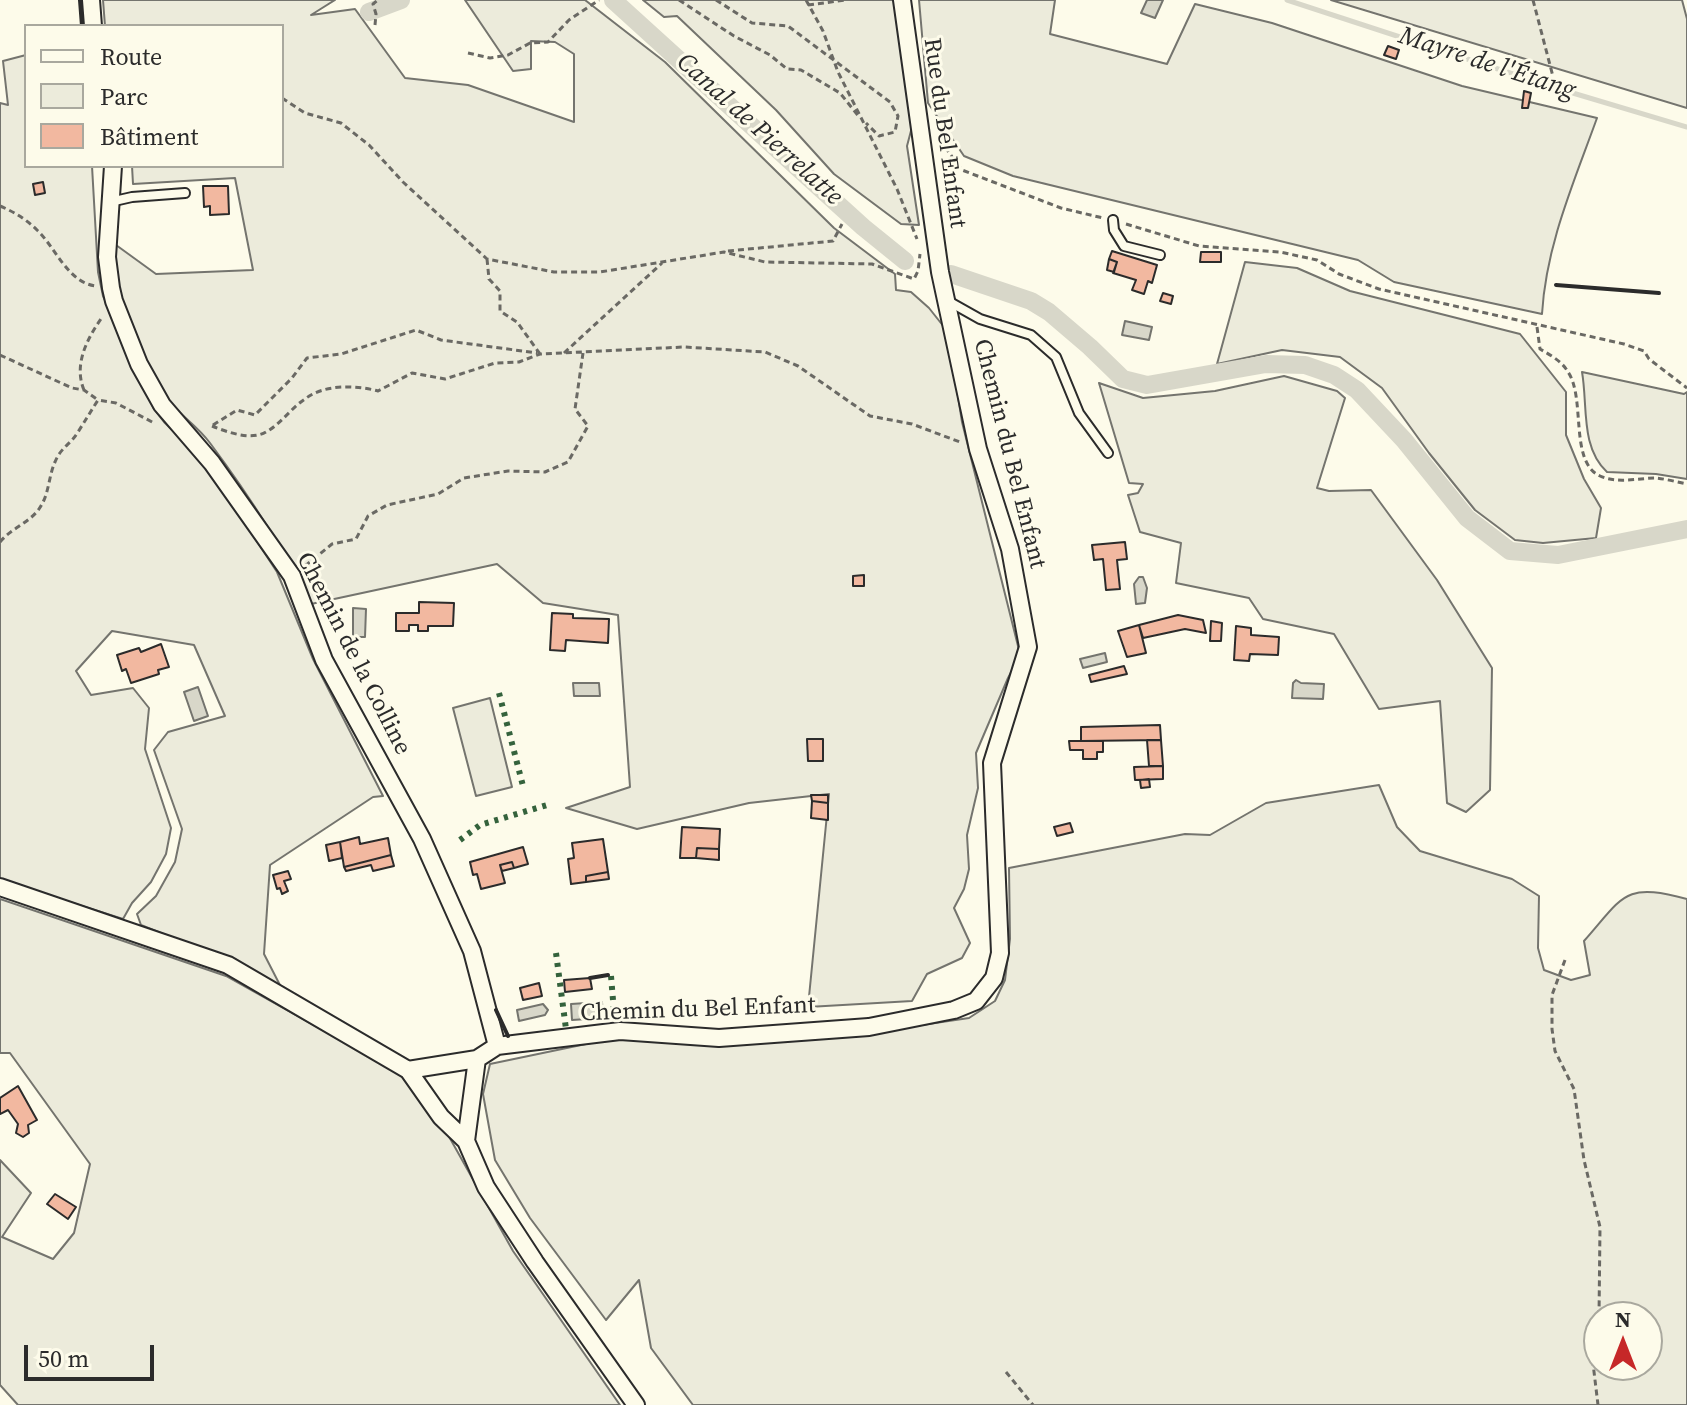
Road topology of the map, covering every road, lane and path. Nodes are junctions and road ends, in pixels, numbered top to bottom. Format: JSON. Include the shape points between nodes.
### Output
{"nodes":[{"id":1,"x":91,"y":0,"type":"edge"},
{"id":2,"x":378,"y":0,"type":"edge"},
{"id":3,"x":599,"y":0,"type":"edge"},
{"id":4,"x":679,"y":0,"type":"edge"},
{"id":5,"x":716,"y":0,"type":"edge"},
{"id":6,"x":846,"y":0,"type":"edge"},
{"id":7,"x":902,"y":0,"type":"edge"},
{"id":8,"x":1533,"y":0,"type":"edge"},
{"id":9,"x":807,"y":2,"type":"edge"},
{"id":10,"x":93,"y":24,"type":"edge"},
{"id":11,"x":375,"y":25,"type":"dead end"},
{"id":12,"x":468,"y":53,"type":"dead end"},
{"id":13,"x":832,"y":56,"type":"junction"},
{"id":14,"x":1556,"y":88,"type":"dead end"},
{"id":15,"x":284,"y":99,"type":"edge"},
{"id":16,"x":863,"y":120,"type":"junction"},
{"id":17,"x":934,"y":132,"type":"dead end"},
{"id":18,"x":113,"y":168,"type":"edge"},
{"id":19,"x":185,"y":193,"type":"dead end"},
{"id":20,"x":109,"y":202,"type":"junction"},
{"id":21,"x":0,"y":206,"type":"edge"},
{"id":22,"x":1113,"y":220,"type":"junction"},
{"id":23,"x":842,"y":224,"type":"dead end"},
{"id":24,"x":724,"y":252,"type":"junction"},
{"id":25,"x":1160,"y":255,"type":"dead end"},
{"id":26,"x":487,"y":259,"type":"junction"},
{"id":27,"x":662,"y":263,"type":"junction"},
{"id":28,"x":940,"y":272,"type":"joint"},
{"id":29,"x":113,"y":294,"type":"junction"},
{"id":30,"x":947,"y":300,"type":"junction"},
{"id":31,"x":1537,"y":326,"type":"junction"},
{"id":32,"x":564,"y":353,"type":"junction"},
{"id":33,"x":583,"y":353,"type":"junction"},
{"id":34,"x":540,"y":354,"type":"junction"},
{"id":35,"x":0,"y":355,"type":"edge"},
{"id":36,"x":1687,"y":388,"type":"edge"},
{"id":37,"x":84,"y":390,"type":"junction"},
{"id":38,"x":98,"y":400,"type":"junction"},
{"id":39,"x":159,"y":426,"type":"dead end"},
{"id":40,"x":978,"y":449,"type":"junction"},
{"id":41,"x":1108,"y":453,"type":"dead end"},
{"id":42,"x":1687,"y":484,"type":"edge"},
{"id":43,"x":0,"y":542,"type":"edge"},
{"id":44,"x":292,"y":576,"type":"junction"},
{"id":45,"x":0,"y":887,"type":"edge"},
{"id":46,"x":1565,"y":960,"type":"dead end"},
{"id":47,"x":497,"y":1046,"type":"junction"},
{"id":48,"x":477,"y":1059,"type":"junction"},
{"id":49,"x":408,"y":1070,"type":"junction"},
{"id":50,"x":466,"y":1141,"type":"junction"},
{"id":51,"x":1006,"y":1372,"type":"dead end"},
{"id":52,"x":636,"y":1405,"type":"edge"},
{"id":53,"x":1033,"y":1405,"type":"edge"},
{"id":54,"x":1598,"y":1405,"type":"edge"}],
"edges":[{"from":1,"to":10,"type":"street"},
{"from":2,"to":11,"type":"path","via":[[373,4]]},
{"from":3,"to":12,"type":"path","via":[[548,42],[490,58]]},
{"from":4,"to":16,"type":"path","via":[[787,69],[801,70],[840,93]]},
{"from":5,"to":13,"type":"path","via":[[752,23],[788,26]]},
{"from":6,"to":9,"type":"path"},
{"from":7,"to":28,"type":"street","name":"Rue du Bel Enfant"},
{"from":8,"to":14,"type":"path"},
{"from":9,"to":13,"type":"path"},
{"from":13,"to":16,"type":"path"},
{"from":13,"to":16,"type":"path","via":[[890,102],[898,116],[895,132],[879,136]]},
{"from":15,"to":26,"type":"path","via":[[305,113],[341,123],[369,145]]},
{"from":16,"to":24,"type":"path","via":[[920,248],[914,279],[872,264],[765,262]]},
{"from":17,"to":22,"type":"path","via":[[962,170],[1061,208]]},
{"from":18,"to":20,"type":"street","name":"Chemin de la Colline"},
{"from":19,"to":20,"type":"lane"},
{"from":20,"to":29,"type":"street","name":"Chemin de la Colline","via":[[107,257]]},
{"from":21,"to":29,"type":"path","via":[[39,232],[77,279]]},
{"from":22,"to":25,"type":"lane","via":[[1124,246]]},
{"from":22,"to":31,"type":"path","via":[[1199,246],[1317,260],[1379,289]]},
{"from":23,"to":24,"type":"path","via":[[833,241]]},
{"from":24,"to":27,"type":"path"},
{"from":26,"to":27,"type":"path","via":[[554,272]]},
{"from":26,"to":34,"type":"path","via":[[489,279],[500,291],[500,311],[517,322]]},
{"from":27,"to":32,"type":"path"},
{"from":28,"to":30,"type":"street","name":"Chemin du Bel Enfant"},
{"from":29,"to":37,"type":"path","via":[[80,364]]},
{"from":29,"to":44,"type":"street","name":"Chemin de la Colline","via":[[139,364],[162,405],[219,471]]},
{"from":30,"to":40,"type":"street","name":"Chemin du Bel Enfant"},
{"from":30,"to":41,"type":"lane","via":[[980,319],[1031,335],[1056,357],[1079,413]]},
{"from":31,"to":36,"type":"path","via":[[1644,351]]},
{"from":31,"to":42,"type":"path","via":[[1540,349],[1569,373],[1583,455],[1591,470],[1619,480],[1657,478]]},
{"from":32,"to":33,"type":"path"},
{"from":32,"to":34,"type":"path"},
{"from":33,"to":40,"type":"path","via":[[684,347],[765,352],[798,366],[870,416],[912,424]]},
{"from":33,"to":44,"type":"path","via":[[575,409],[588,426],[568,462],[545,472],[464,478],[438,494],[387,505],[368,516],[356,539],[332,544]]},
{"from":34,"to":34,"type":"path","via":[[441,340],[416,330],[341,354],[307,358],[255,415],[237,410],[212,426],[235,435],[265,434],[307,396],[325,390],[358,386],[378,391],[412,373],[445,379]]},
{"from":35,"to":37,"type":"path"},
{"from":37,"to":38,"type":"path"},
{"from":38,"to":39,"type":"path","via":[[116,403]]},
{"from":38,"to":43,"type":"path","via":[[77,435],[61,447],[43,503]]},
{"from":40,"to":47,"type":"street","name":"Chemin du Bel Enfant","via":[[1010,549],[1028,647],[992,763],[1000,953],[994,978],[976,1001],[869,1027],[719,1038],[620,1031]]},
{"from":44,"to":47,"type":"street","name":"Chemin de la Colline","via":[[324,660],[422,839],[472,951]]},
{"from":45,"to":49,"type":"street","via":[[228,965]]},
{"from":46,"to":54,"type":"path","via":[[1552,995],[1552,1029],[1555,1051],[1574,1089],[1600,1227],[1600,1304],[1592,1355]]},
{"from":47,"to":48,"type":"street","name":"Chemin du Bel Enfant"},
{"from":48,"to":49,"type":"street","name":"Chemin du Bel Enfant"},
{"from":48,"to":50,"type":"street"},
{"from":49,"to":50,"type":"street","via":[[441,1117]]},
{"from":50,"to":52,"type":"street","via":[[486,1187]]},
{"from":51,"to":53,"type":"path"}]}
